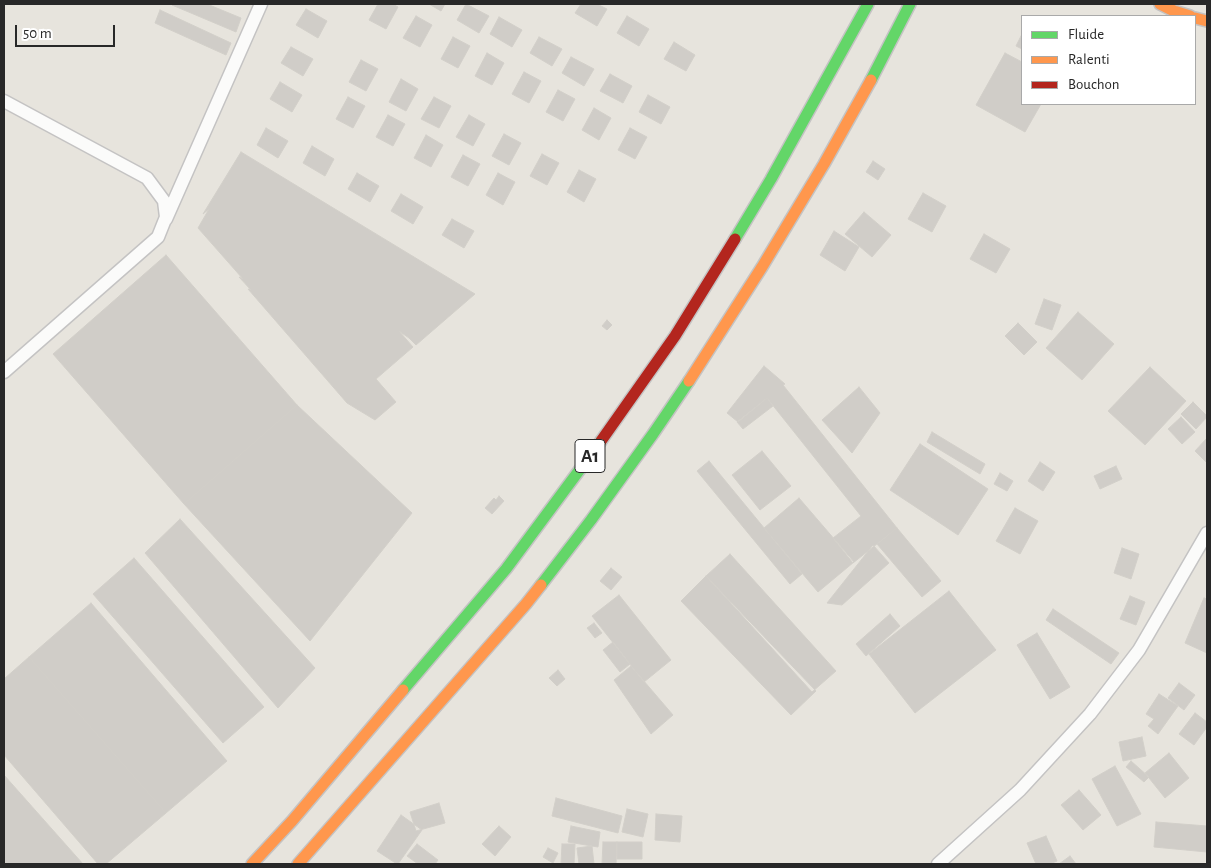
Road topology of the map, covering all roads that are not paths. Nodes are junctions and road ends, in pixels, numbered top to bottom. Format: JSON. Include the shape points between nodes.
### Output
{"nodes":[{"id":1,"x":261,"y":4,"type":"edge"},
{"id":2,"x":868,"y":4,"type":"edge"},
{"id":3,"x":910,"y":4,"type":"edge"},
{"id":4,"x":1160,"y":4,"type":"edge"},
{"id":5,"x":1187,"y":15,"type":"edge"},
{"id":6,"x":4,"y":101,"type":"edge"},
{"id":7,"x":158,"y":237,"type":"junction"},
{"id":8,"x":4,"y":372,"type":"edge"},
{"id":9,"x":1207,"y":533,"type":"edge"},
{"id":10,"x":252,"y":864,"type":"edge"},
{"id":11,"x":298,"y":864,"type":"edge"},
{"id":12,"x":938,"y":864,"type":"edge"}],
"edges":[{"from":1,"to":7,"type":"street"},
{"from":2,"to":10,"type":"main road","number":"A1","via":[[771,179],[675,336],[589,458],[506,569]]},
{"from":3,"to":11,"type":"main road","number":"A1","via":[[814,180],[702,362],[653,434],[526,604]]},
{"from":4,"to":5,"type":"main road"},
{"from":6,"to":7,"type":"street","via":[[147,178],[164,201],[166,217]]},
{"from":7,"to":8,"type":"street"},
{"from":9,"to":12,"type":"street","via":[[1139,650],[1090,714],[1020,790]]}]}
